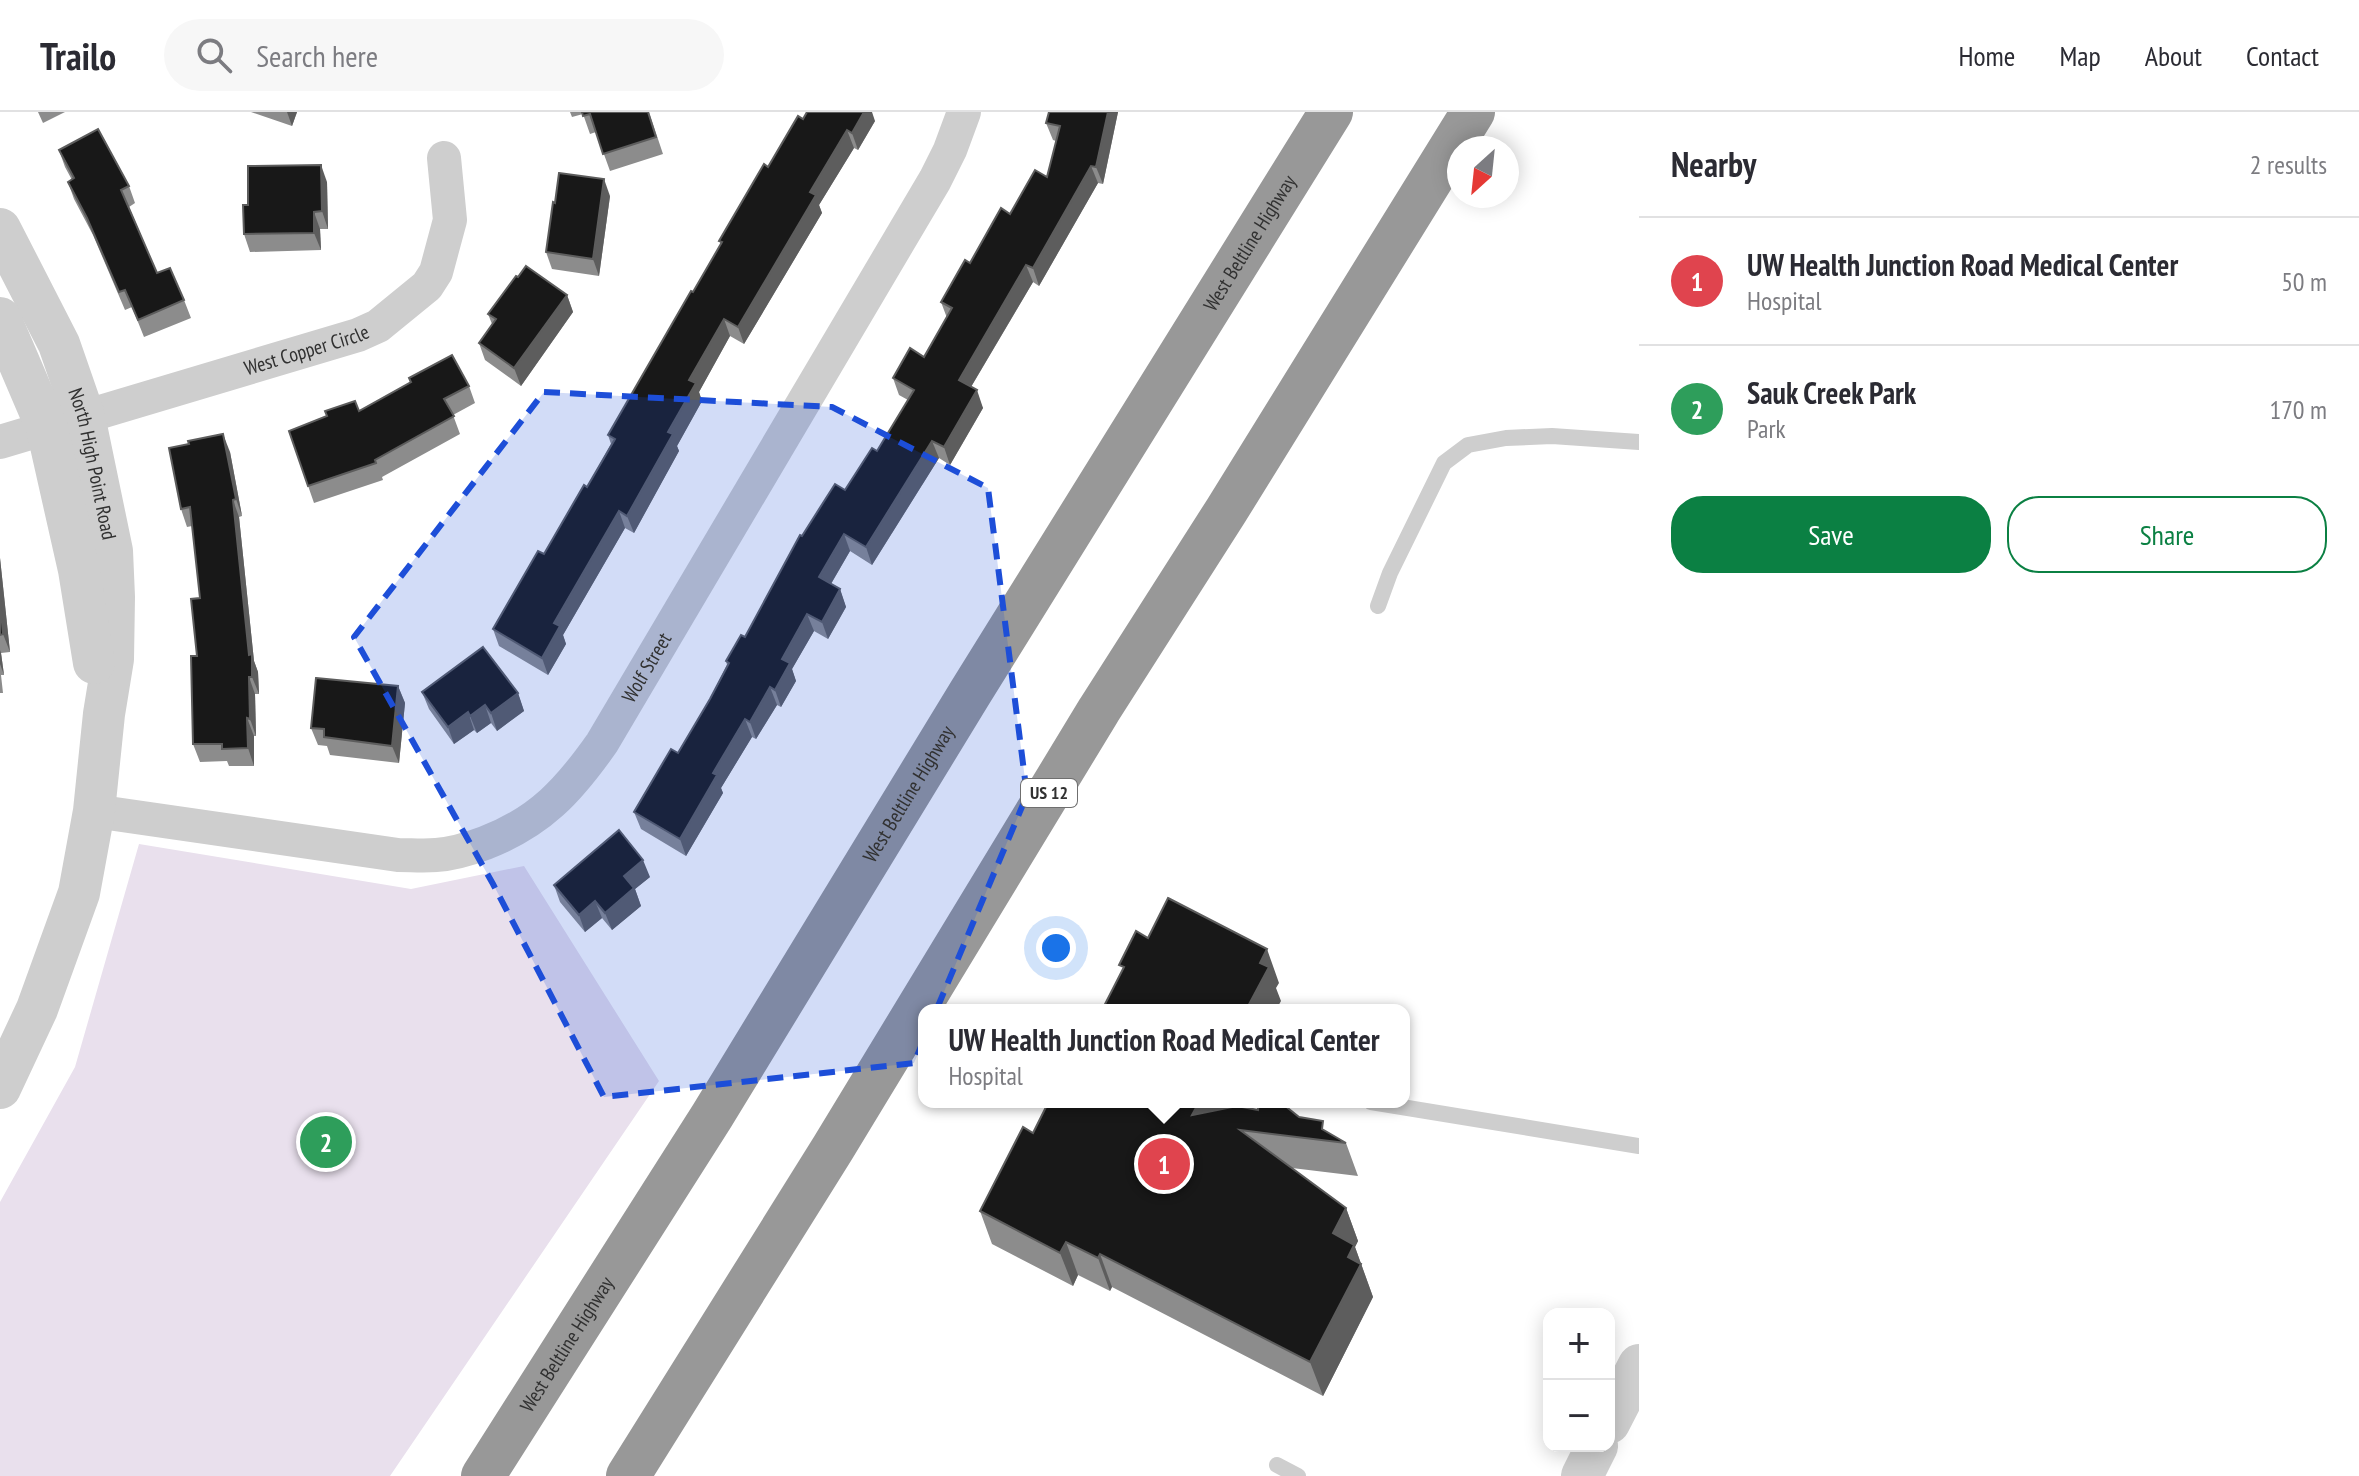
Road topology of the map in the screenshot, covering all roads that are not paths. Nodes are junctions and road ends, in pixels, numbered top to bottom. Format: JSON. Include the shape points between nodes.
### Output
{"nodes":[{"id":1,"x":964,"y":112,"type":"edge"},
{"id":2,"x":1331,"y":112,"type":"edge"},
{"id":3,"x":1473,"y":112,"type":"edge"},
{"id":4,"x":444,"y":158,"type":"dead end"},
{"id":5,"x":0,"y":229,"type":"edge"},
{"id":6,"x":0,"y":318,"type":"edge"},
{"id":7,"x":65,"y":422,"type":"junction"},
{"id":8,"x":0,"y":442,"type":"edge"},
{"id":9,"x":1639,"y":442,"type":"edge"},
{"id":10,"x":1378,"y":606,"type":"dead end"},
{"id":11,"x":94,"y":811,"type":"junction"},
{"id":12,"x":920,"y":1004,"type":"edge"},
{"id":13,"x":918,"y":1008,"type":"edge"},
{"id":14,"x":0,"y":1088,"type":"edge"},
{"id":15,"x":1408,"y":1108,"type":"edge"},
{"id":16,"x":1639,"y":1146,"type":"edge"},
{"id":17,"x":1639,"y":1365,"type":"edge"},
{"id":18,"x":1615,"y":1411,"type":"edge"},
{"id":19,"x":1594,"y":1452,"type":"edge"},
{"id":20,"x":1277,"y":1465,"type":"dead end"},
{"id":21,"x":480,"y":1476,"type":"edge"},
{"id":22,"x":628,"y":1476,"type":"edge"},
{"id":23,"x":1298,"y":1476,"type":"edge"},
{"id":24,"x":1582,"y":1476,"type":"edge"}],
"edges":[{"from":1,"to":11,"type":"street","name":"Wolf Street","via":[[935,180],[602,743],[548,808],[524,826],[467,850],[438,855],[398,855]]},
{"from":2,"to":21,"type":"highway","name":"West Beltline Highway","via":[[712,1116]]},
{"from":3,"to":12,"type":"highway","number":"US 12"},
{"from":4,"to":7,"type":"street","name":"West Copper Circle","via":[[450,220],[436,272],[427,286],[378,326]]},
{"from":5,"to":7,"type":"street","name":"North High Point Road","via":[[59,344]]},
{"from":6,"to":7,"type":"street","name":"North High Point Road"},
{"from":7,"to":8,"type":"street","name":"West Copper Circle"},
{"from":7,"to":11,"type":"street","name":"North High Point Road","via":[[79,570],[104,714]]},
{"from":9,"to":10,"type":"lane","via":[[1552,436],[1468,445],[1444,463]]},
{"from":11,"to":14,"type":"street","name":"North High Point Road","via":[[79,893],[37,1009]]},
{"from":13,"to":22,"type":"highway","number":"US 12"},
{"from":15,"to":16,"type":"lane"},
{"from":17,"to":18,"type":"street"},
{"from":19,"to":24,"type":"street"},
{"from":20,"to":23,"type":"lane"}]}
